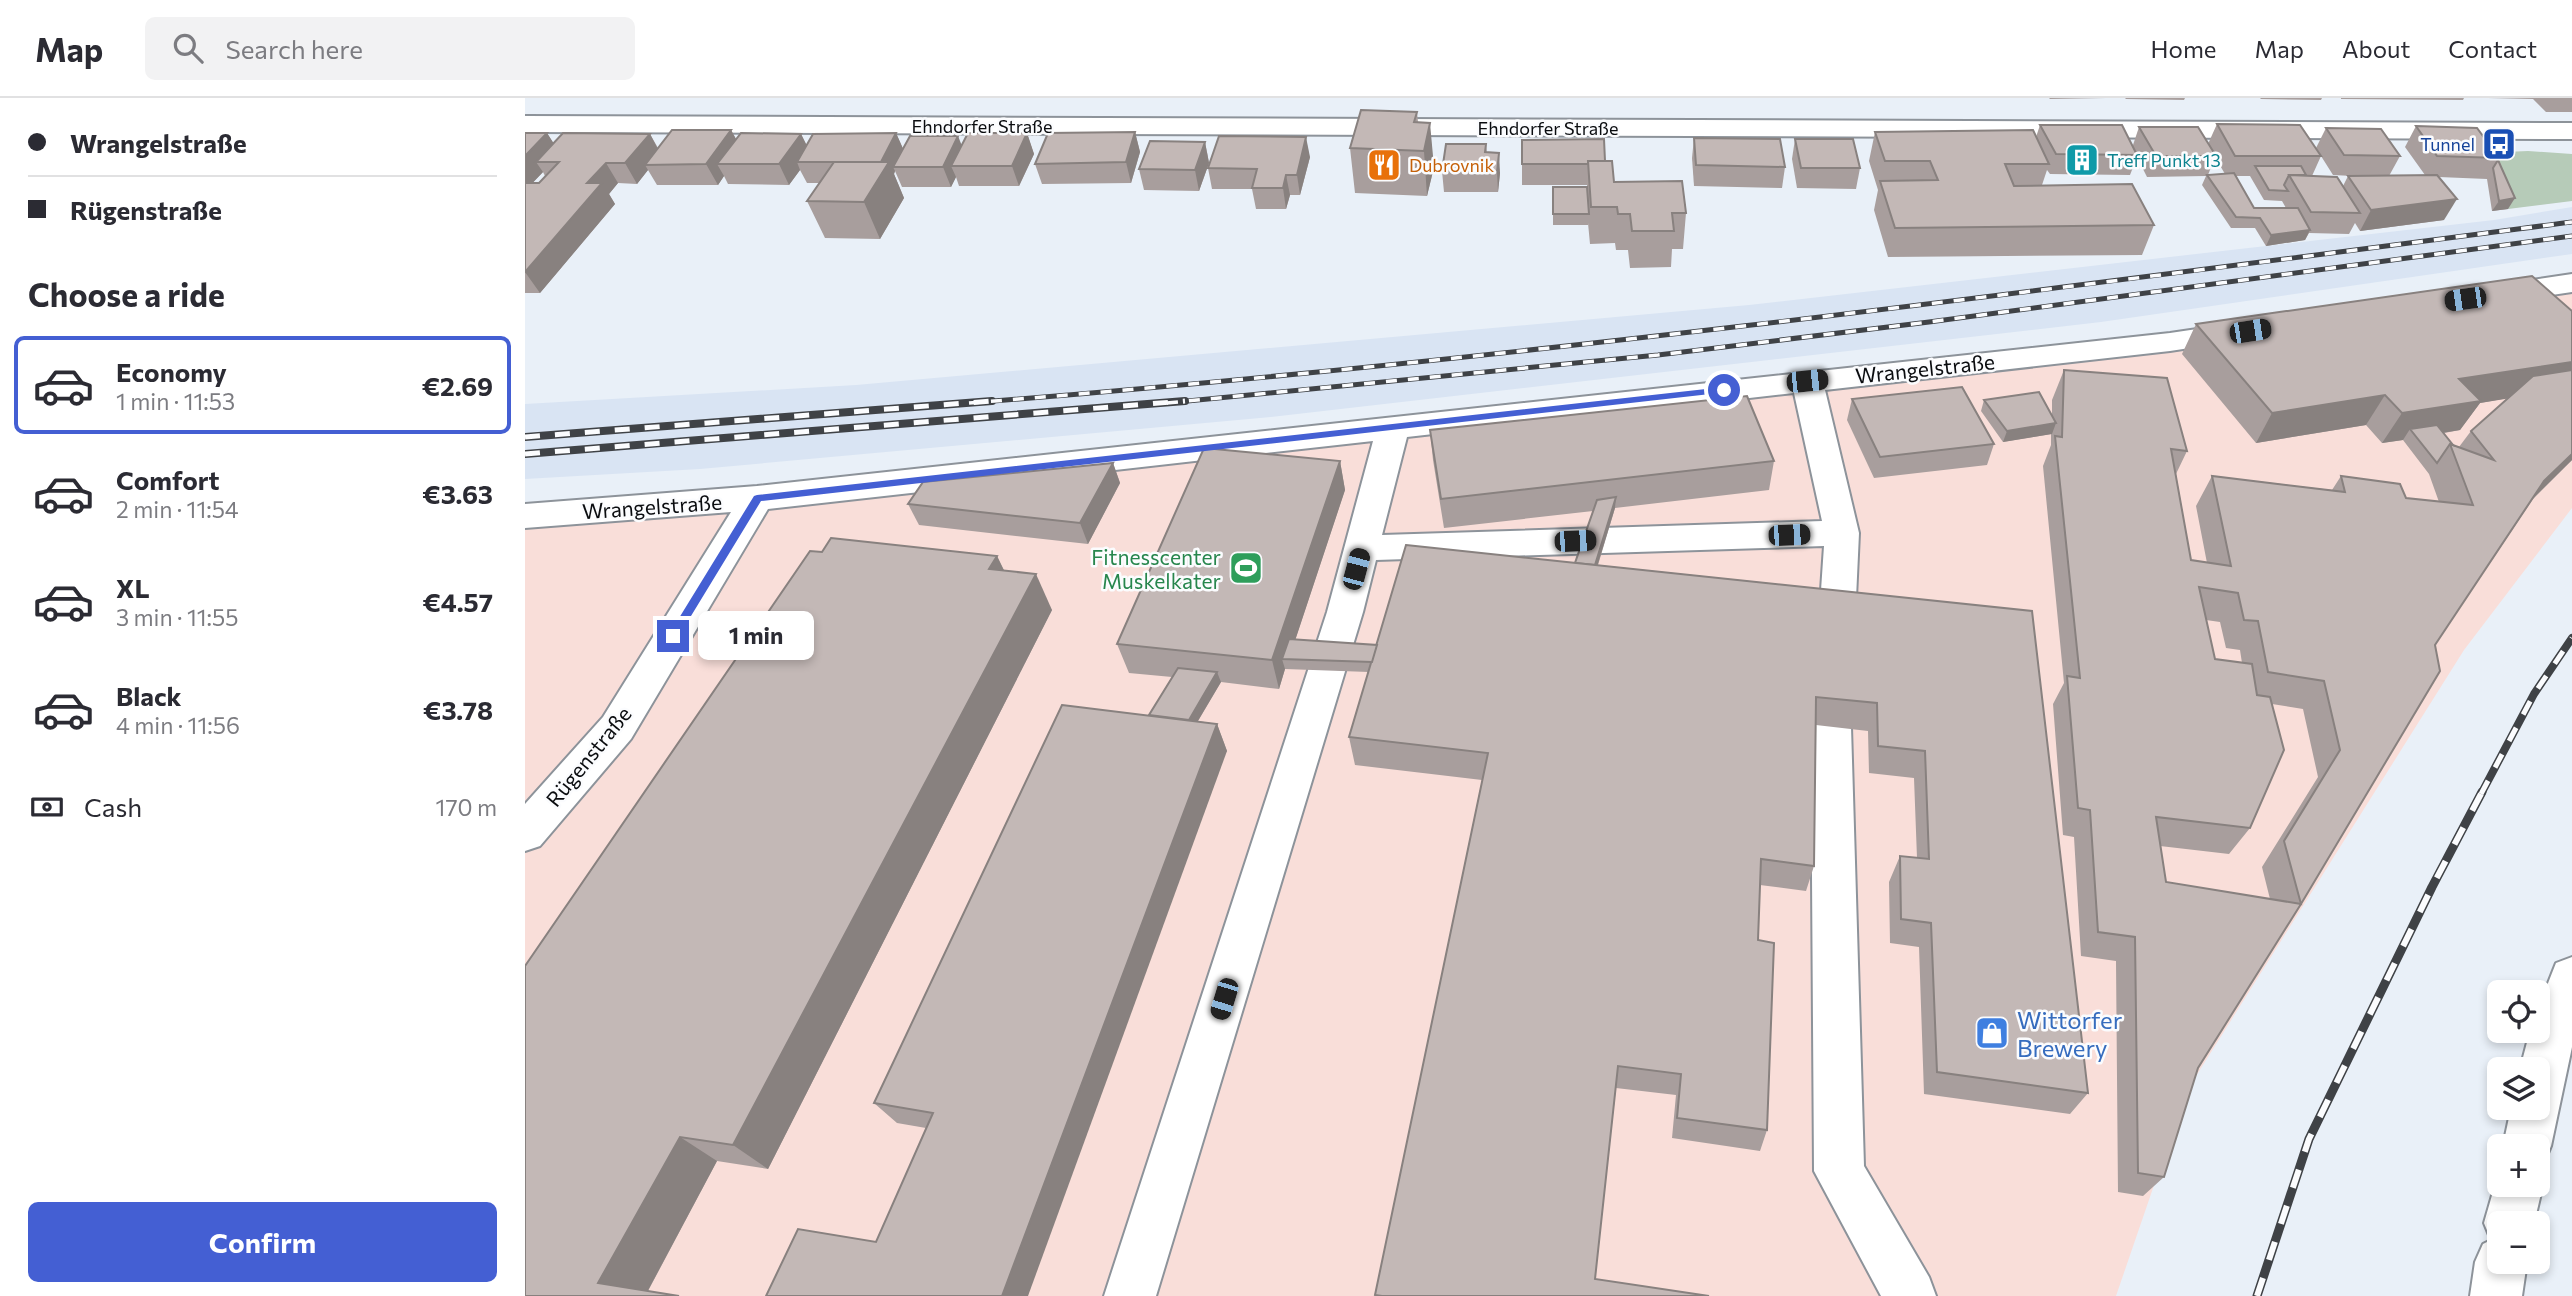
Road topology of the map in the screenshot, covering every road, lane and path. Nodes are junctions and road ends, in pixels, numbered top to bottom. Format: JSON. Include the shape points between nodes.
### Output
{"nodes":[{"id":1,"x":896,"y":98,"type":"edge"},
{"id":2,"x":1332,"y":98,"type":"edge"},
{"id":3,"x":525,"y":124,"type":"edge"},
{"id":4,"x":876,"y":125,"type":"junction"},
{"id":5,"x":1323,"y":128,"type":"junction"},
{"id":6,"x":2572,"y":131,"type":"edge"},
{"id":7,"x":2572,"y":283,"type":"edge"},
{"id":8,"x":2465,"y":299,"type":"edge"},
{"id":9,"x":2264,"y":328,"type":"edge"},
{"id":10,"x":1807,"y":381,"type":"junction"},
{"id":11,"x":1393,"y":427,"type":"junction"},
{"id":12,"x":757,"y":498,"type":"junction"},
{"id":13,"x":525,"y":516,"type":"edge"},
{"id":14,"x":1842,"y":533,"type":"junction"},
{"id":15,"x":1361,"y":548,"type":"junction"},
{"id":16,"x":1837,"y":620,"type":"edge"},
{"id":17,"x":1831,"y":727,"type":"edge"},
{"id":18,"x":525,"y":833,"type":"edge"},
{"id":19,"x":2572,"y":978,"type":"edge"},
{"id":20,"x":2547,"y":1057,"type":"edge"},
{"id":21,"x":2499,"y":1274,"type":"edge"},
{"id":22,"x":1131,"y":1296,"type":"edge"},
{"id":23,"x":1910,"y":1296,"type":"edge"},
{"id":24,"x":2496,"y":1296,"type":"edge"}],
"edges":[{"from":1,"to":4,"type":"street"},
{"from":2,"to":5,"type":"street"},
{"from":3,"to":4,"type":"street","name":"Ehndorfer Straße"},
{"from":4,"to":5,"type":"street","name":"Ehndorfer Straße"},
{"from":5,"to":6,"type":"street","name":"Ehndorfer Straße"},
{"from":7,"to":8,"type":"street"},
{"from":9,"to":10,"type":"street","name":"Wrangelstraße"},
{"from":10,"to":11,"type":"street","name":"Wrangelstraße"},
{"from":10,"to":14,"type":"street"},
{"from":11,"to":12,"type":"street","name":"Wrangelstraße"},
{"from":11,"to":15,"type":"street"},
{"from":12,"to":13,"type":"street","name":"Wrangelstraße"},
{"from":12,"to":18,"type":"street","name":"Rügenstraße","via":[[617,727]]},
{"from":14,"to":15,"type":"street"},
{"from":14,"to":16,"type":"street"},
{"from":15,"to":22,"type":"street","via":[[1345,612]]},
{"from":17,"to":23,"type":"street","via":[[1839,1171]]},
{"from":19,"to":20,"type":"street"},
{"from":21,"to":24,"type":"street"}]}
